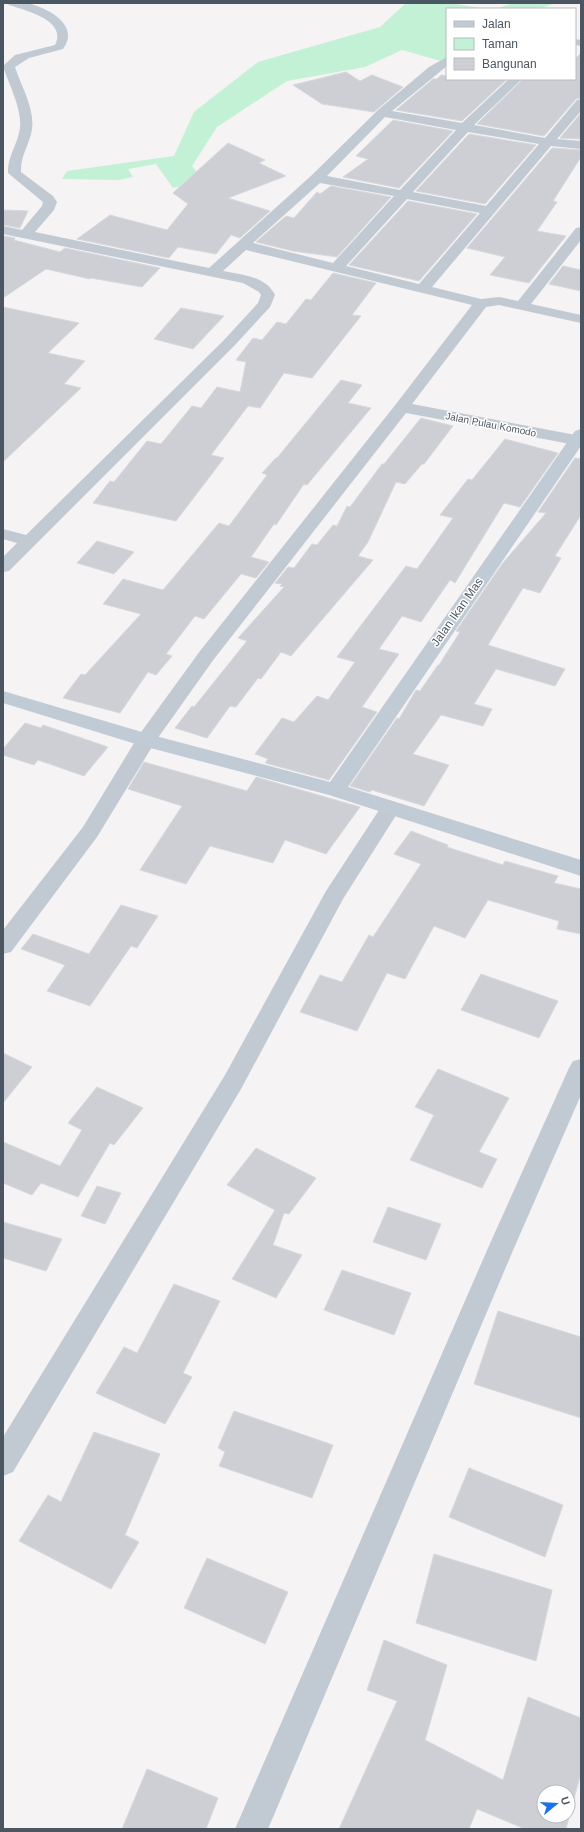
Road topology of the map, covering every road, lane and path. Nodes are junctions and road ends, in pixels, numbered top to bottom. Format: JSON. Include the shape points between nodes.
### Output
{"nodes":[{"id":1,"x":13,"y":3,"type":"edge"},
{"id":2,"x":446,"y":62,"type":"edge"},
{"id":3,"x":515,"y":80,"type":"edge"},
{"id":4,"x":581,"y":103,"type":"edge"},
{"id":5,"x":382,"y":113,"type":"junction"},
{"id":6,"x":464,"y":128,"type":"junction"},
{"id":7,"x":548,"y":142,"type":"junction"},
{"id":8,"x":581,"y":145,"type":"edge"},
{"id":9,"x":317,"y":178,"type":"junction"},
{"id":10,"x":405,"y":193,"type":"junction"},
{"id":11,"x":488,"y":210,"type":"junction"},
{"id":12,"x":581,"y":231,"type":"edge"},
{"id":13,"x":5,"y":232,"type":"edge"},
{"id":14,"x":26,"y":234,"type":"junction"},
{"id":15,"x":242,"y":245,"type":"junction"},
{"id":16,"x":337,"y":267,"type":"junction"},
{"id":17,"x":213,"y":272,"type":"junction"},
{"id":18,"x":424,"y":288,"type":"junction"},
{"id":19,"x":481,"y":303,"type":"junction"},
{"id":20,"x":522,"y":305,"type":"junction"},
{"id":21,"x":581,"y":319,"type":"edge"},
{"id":22,"x":402,"y":407,"type":"junction"},
{"id":23,"x":580,"y":438,"type":"edge"},
{"id":24,"x":3,"y":534,"type":"edge"},
{"id":25,"x":28,"y":541,"type":"junction"},
{"id":26,"x":3,"y":567,"type":"edge"},
{"id":27,"x":3,"y":697,"type":"edge"},
{"id":28,"x":146,"y":740,"type":"junction"},
{"id":29,"x":335,"y":790,"type":"junction"},
{"id":30,"x":390,"y":809,"type":"junction"},
{"id":31,"x":581,"y":868,"type":"edge"},
{"id":32,"x":3,"y":946,"type":"edge"},
{"id":33,"x":581,"y":1068,"type":"edge"},
{"id":34,"x":3,"y":1463,"type":"edge"},
{"id":35,"x":251,"y":1829,"type":"edge"}],
"edges":[{"from":1,"to":14,"type":"street","via":[[47,14],[60,27],[63,36],[63,42],[59,47],[20,58],[9,66],[26,119],[15,173],[50,202],[49,207]]},
{"from":2,"to":5,"type":"street"},
{"from":3,"to":6,"type":"street"},
{"from":4,"to":7,"type":"street"},
{"from":5,"to":6,"type":"street"},
{"from":5,"to":9,"type":"street"},
{"from":6,"to":7,"type":"street"},
{"from":6,"to":10,"type":"street"},
{"from":7,"to":8,"type":"street"},
{"from":7,"to":11,"type":"street"},
{"from":9,"to":10,"type":"street"},
{"from":9,"to":15,"type":"street"},
{"from":10,"to":11,"type":"street"},
{"from":10,"to":16,"type":"street"},
{"from":11,"to":18,"type":"street"},
{"from":12,"to":20,"type":"street"},
{"from":13,"to":14,"type":"street"},
{"from":14,"to":17,"type":"street"},
{"from":15,"to":16,"type":"street"},
{"from":15,"to":17,"type":"street"},
{"from":16,"to":18,"type":"street"},
{"from":17,"to":25,"type":"street","via":[[256,283],[265,289],[268,295],[265,304],[229,343]]},
{"from":18,"to":19,"type":"street"},
{"from":19,"to":20,"type":"street","via":[[498,300]]},
{"from":19,"to":22,"type":"street"},
{"from":20,"to":21,"type":"street"},
{"from":22,"to":23,"type":"street","name":"Jalan Pulau Komodo"},
{"from":22,"to":28,"type":"street","via":[[207,656]]},
{"from":23,"to":29,"type":"street","name":"Jalan Ikan Mas"},
{"from":24,"to":25,"type":"street"},
{"from":25,"to":26,"type":"street"},
{"from":27,"to":28,"type":"street"},
{"from":28,"to":29,"type":"street"},
{"from":28,"to":32,"type":"street","via":[[90,832]]},
{"from":29,"to":30,"type":"street"},
{"from":30,"to":31,"type":"street"},
{"from":30,"to":34,"type":"street","via":[[334,896],[233,1082]]},
{"from":33,"to":35,"type":"street"}]}
